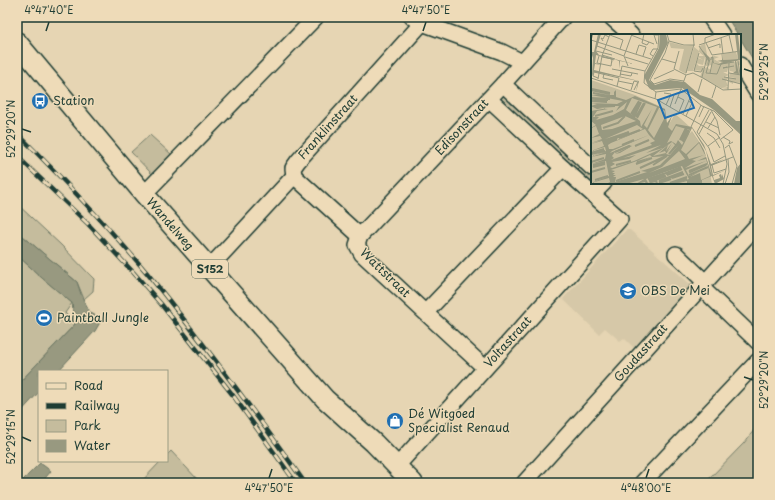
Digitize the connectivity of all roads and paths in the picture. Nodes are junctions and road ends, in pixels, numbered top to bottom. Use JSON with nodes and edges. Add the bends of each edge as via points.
{"nodes":[{"id":1,"x":316,"y":17,"type":"edge"},
{"id":2,"x":563,"y":17,"type":"edge"},
{"id":3,"x":611,"y":17,"type":"edge"},
{"id":4,"x":710,"y":17,"type":"edge"},
{"id":5,"x":417,"y":20,"type":"edge"},
{"id":6,"x":629,"y":34,"type":"edge"},
{"id":7,"x":721,"y":34,"type":"edge"},
{"id":8,"x":18,"y":42,"type":"edge"},
{"id":9,"x":522,"y":62,"type":"junction"},
{"id":10,"x":741,"y":67,"type":"edge"},
{"id":11,"x":503,"y":84,"type":"junction"},
{"id":12,"x":758,"y":94,"type":"edge"},
{"id":13,"x":489,"y":99,"type":"junction"},
{"id":14,"x":591,"y":167,"type":"edge"},
{"id":15,"x":563,"y":168,"type":"junction"},
{"id":16,"x":294,"y":176,"type":"junction"},
{"id":17,"x":603,"y":184,"type":"edge"},
{"id":18,"x":144,"y":194,"type":"junction"},
{"id":19,"x":593,"y":194,"type":"junction"},
{"id":20,"x":758,"y":224,"type":"edge"},
{"id":21,"x":360,"y":236,"type":"junction"},
{"id":22,"x":676,"y":254,"type":"dead end"},
{"id":23,"x":208,"y":268,"type":"junction"},
{"id":24,"x":703,"y":284,"type":"junction"},
{"id":25,"x":426,"y":312,"type":"junction"},
{"id":26,"x":758,"y":342,"type":"edge"},
{"id":27,"x":758,"y":361,"type":"edge"},
{"id":28,"x":485,"y":368,"type":"junction"},
{"id":29,"x":397,"y":466,"type":"junction"},
{"id":30,"x":413,"y":483,"type":"edge"},
{"id":31,"x":524,"y":483,"type":"edge"},
{"id":32,"x":642,"y":483,"type":"edge"}],
"edges":[{"from":1,"to":18,"type":"street"},
{"from":2,"to":9,"type":"street","name":"Edisonstraat"},
{"from":3,"to":6,"type":"street"},
{"from":4,"to":7,"type":"street"},
{"from":5,"to":9,"type":"street"},
{"from":5,"to":16,"type":"street","name":"Franklinstraat","via":[[298,161],[293,168]]},
{"from":8,"to":18,"type":"main road","name":"Wandelweg","number":"S152"},
{"from":9,"to":11,"type":"street","name":"Edisonstraat"},
{"from":10,"to":12,"type":"street"},
{"from":11,"to":13,"type":"street","name":"Edisonstraat"},
{"from":11,"to":14,"type":"street"},
{"from":13,"to":15,"type":"street"},
{"from":13,"to":21,"type":"street","name":"Edisonstraat"},
{"from":15,"to":19,"type":"street"},
{"from":15,"to":25,"type":"street"},
{"from":16,"to":21,"type":"street","name":"Wattstraat"},
{"from":16,"to":23,"type":"street","name":"Franklinstraat"},
{"from":17,"to":19,"type":"street"},
{"from":18,"to":23,"type":"main road","name":"Wandelweg","number":"S152"},
{"from":19,"to":28,"type":"street","name":"Voltastraat","via":[[620,219]]},
{"from":20,"to":24,"type":"street","name":"Goudastraat"},
{"from":21,"to":25,"type":"street","name":"Wattstraat","via":[[357,245],[362,254]]},
{"from":22,"to":24,"type":"street"},
{"from":23,"to":29,"type":"main road","name":"Wandelweg","number":"S152","via":[[325,398]]},
{"from":24,"to":26,"type":"street"},
{"from":24,"to":31,"type":"street","name":"Goudastraat"},
{"from":25,"to":28,"type":"street","name":"Wattstraat"},
{"from":27,"to":32,"type":"street"},
{"from":28,"to":29,"type":"street","name":"Voltastraat"},
{"from":29,"to":30,"type":"main road","name":"Wandelweg","number":"S152"}]}
